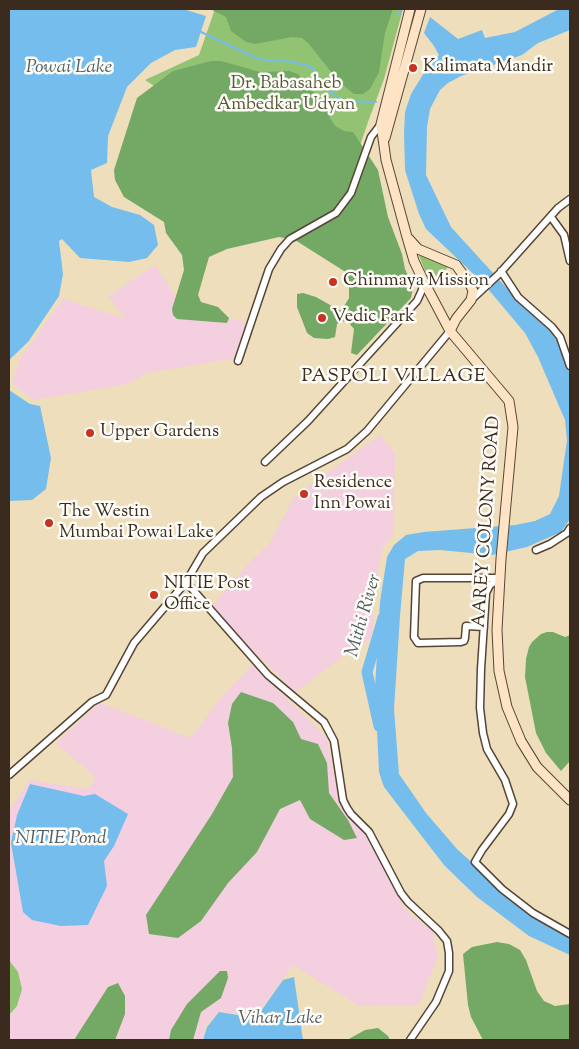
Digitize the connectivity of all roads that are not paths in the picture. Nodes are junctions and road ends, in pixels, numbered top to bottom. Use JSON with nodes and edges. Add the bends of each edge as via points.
{"nodes":[{"id":1,"x":410,"y":9,"type":"edge"},
{"id":2,"x":421,"y":9,"type":"edge"},
{"id":3,"x":407,"y":20,"type":"junction"},
{"id":4,"x":417,"y":24,"type":"junction"},
{"id":5,"x":386,"y":124,"type":"junction"},
{"id":6,"x":570,"y":199,"type":"edge"},
{"id":7,"x":550,"y":217,"type":"junction"},
{"id":8,"x":407,"y":237,"type":"junction"},
{"id":9,"x":570,"y":262,"type":"edge"},
{"id":10,"x":500,"y":272,"type":"junction"},
{"id":11,"x":423,"y":280,"type":"junction"},
{"id":12,"x":471,"y":300,"type":"junction"},
{"id":13,"x":450,"y":331,"type":"junction"},
{"id":14,"x":238,"y":361,"type":"dead end"},
{"id":15,"x":570,"y":366,"type":"edge"},
{"id":16,"x":265,"y":462,"type":"dead end"},
{"id":17,"x":570,"y":528,"type":"edge"},
{"id":18,"x":536,"y":550,"type":"dead end"},
{"id":19,"x":500,"y":578,"type":"junction"},
{"id":20,"x":186,"y":582,"type":"junction"},
{"id":21,"x":484,"y":627,"type":"junction"},
{"id":22,"x":9,"y":775,"type":"edge"},
{"id":23,"x":570,"y":800,"type":"edge"},
{"id":24,"x":570,"y":934,"type":"edge"},
{"id":25,"x":410,"y":1040,"type":"edge"}],
"edges":[{"from":1,"to":3,"type":"main road"},
{"from":2,"to":4,"type":"main road"},
{"from":3,"to":4,"type":"main road"},
{"from":3,"to":5,"type":"main road"},
{"from":4,"to":5,"type":"main road"},
{"from":5,"to":8,"type":"main road","name":"AAREY COLONY ROAD","via":[[386,160]]},
{"from":5,"to":14,"type":"street","via":[[372,137],[351,193],[336,213],[290,239],[281,249],[269,269]]},
{"from":6,"to":7,"type":"street"},
{"from":7,"to":9,"type":"street","via":[[564,235]]},
{"from":7,"to":10,"type":"street"},
{"from":8,"to":11,"type":"main road","name":"AAREY COLONY ROAD"},
{"from":8,"to":12,"type":"main road","via":[[418,249],[456,265],[470,284],[473,291]]},
{"from":10,"to":12,"type":"street"},
{"from":10,"to":15,"type":"street","via":[[518,297],[560,337]]},
{"from":11,"to":13,"type":"main road","name":"AAREY COLONY ROAD"},
{"from":11,"to":16,"type":"street","via":[[417,301],[308,421]]},
{"from":12,"to":13,"type":"main road"},
{"from":13,"to":19,"type":"main road","name":"AAREY COLONY ROAD","via":[[509,401],[513,427]]},
{"from":13,"to":20,"type":"street","via":[[367,431],[347,449],[282,482],[261,497],[204,553]]},
{"from":17,"to":18,"type":"street","via":[[550,544]]},
{"from":19,"to":21,"type":"street","via":[[490,585],[486,593]]},
{"from":19,"to":21,"type":"street","via":[[423,578],[416,581],[414,637],[418,643],[461,642],[465,638],[466,626]]},
{"from":19,"to":23,"type":"main road","name":"AAREY COLONY ROAD","via":[[499,671],[507,707],[521,741],[537,767]]},
{"from":20,"to":22,"type":"street","via":[[134,643],[106,695],[92,702]]},
{"from":20,"to":25,"type":"street","via":[[268,675],[324,722],[334,741],[347,808],[369,832],[401,893],[447,941],[449,971],[436,1002]]},
{"from":21,"to":24,"type":"street","via":[[480,708],[483,733],[487,749],[506,780],[513,804],[475,862],[502,890],[533,914]]}]}
